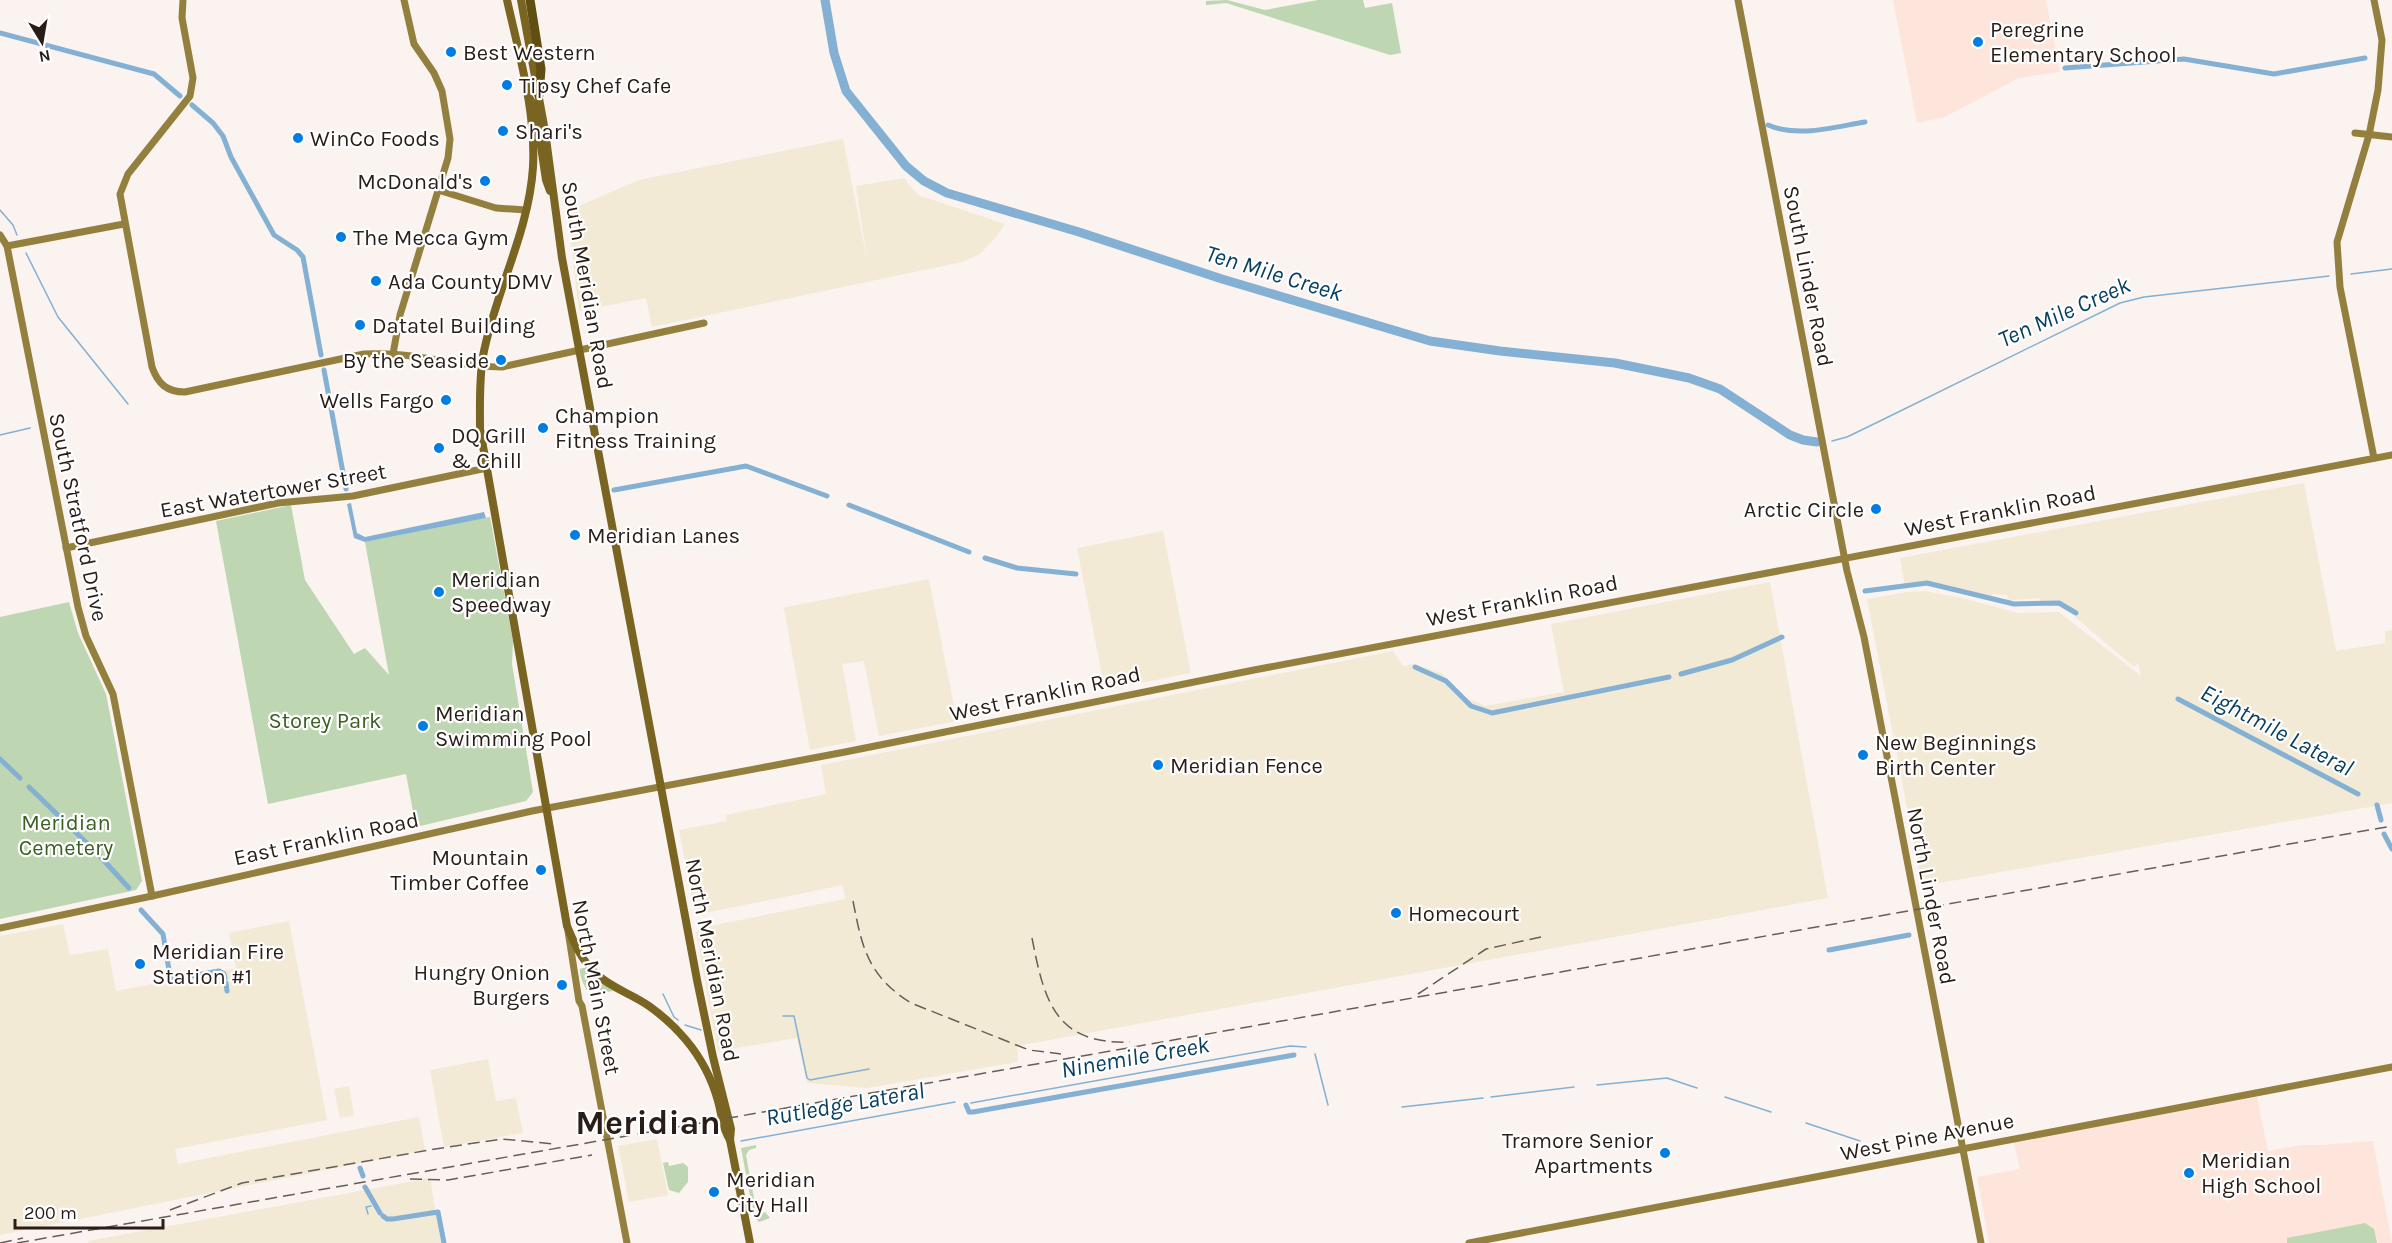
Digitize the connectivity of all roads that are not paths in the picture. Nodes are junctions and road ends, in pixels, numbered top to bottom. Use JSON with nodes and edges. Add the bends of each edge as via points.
{"nodes":[{"id":1,"x":183,"y":0,"type":"edge"},
{"id":2,"x":404,"y":0,"type":"edge"},
{"id":3,"x":507,"y":0,"type":"edge"},
{"id":4,"x":521,"y":0,"type":"edge"},
{"id":5,"x":530,"y":0,"type":"edge"},
{"id":6,"x":1738,"y":0,"type":"edge"},
{"id":7,"x":2374,"y":0,"type":"edge"},
{"id":8,"x":526,"y":93,"type":"junction"},
{"id":9,"x":539,"y":95,"type":"junction"},
{"id":10,"x":2355,"y":133,"type":"dead end"},
{"id":11,"x":2369,"y":135,"type":"junction"},
{"id":12,"x":2392,"y":137,"type":"edge"},
{"id":13,"x":438,"y":190,"type":"junction"},
{"id":14,"x":555,"y":204,"type":"junction"},
{"id":15,"x":526,"y":210,"type":"junction"},
{"id":16,"x":124,"y":224,"type":"junction"},
{"id":17,"x":0,"y":235,"type":"edge"},
{"id":18,"x":7,"y":246,"type":"junction"},
{"id":19,"x":704,"y":323,"type":"dead end"},
{"id":20,"x":580,"y":350,"type":"junction"},
{"id":21,"x":393,"y":354,"type":"junction"},
{"id":22,"x":482,"y":367,"type":"junction"},
{"id":23,"x":2392,"y":455,"type":"edge"},
{"id":24,"x":2374,"y":458,"type":"junction"},
{"id":25,"x":487,"y":468,"type":"junction"},
{"id":26,"x":66,"y":548,"type":"junction"},
{"id":27,"x":1845,"y":558,"type":"junction"},
{"id":28,"x":661,"y":787,"type":"junction"},
{"id":29,"x":546,"y":808,"type":"junction"},
{"id":30,"x":152,"y":896,"type":"junction"},
{"id":31,"x":567,"y":926,"type":"junction"},
{"id":32,"x":0,"y":928,"type":"edge"},
{"id":33,"x":2392,"y":1067,"type":"edge"},
{"id":34,"x":730,"y":1140,"type":"junction"},
{"id":35,"x":1962,"y":1148,"type":"junction"},
{"id":36,"x":627,"y":1243,"type":"edge"},
{"id":37,"x":750,"y":1243,"type":"edge"},
{"id":38,"x":1469,"y":1243,"type":"edge"},
{"id":39,"x":1981,"y":1243,"type":"edge"}],
"edges":[{"from":1,"to":16,"type":"street","via":[[192,88],[184,106],[123,183],[120,194]]},
{"from":2,"to":13,"type":"street","via":[[414,44],[437,79],[446,113],[450,149]]},
{"from":3,"to":8,"type":"main road"},
{"from":4,"to":9,"type":"main road","name":"South Meridian Road"},
{"from":5,"to":9,"type":"highway","via":[[542,69]]},
{"from":6,"to":27,"type":"street","name":"South Linder Road"},
{"from":7,"to":11,"type":"street","via":[[2382,40]]},
{"from":8,"to":14,"type":"main road","via":[[535,107],[546,180]]},
{"from":8,"to":15,"type":"main road","name":"North Main Street","via":[[533,168]]},
{"from":9,"to":14,"type":"main road","name":"South Meridian Road"},
{"from":10,"to":11,"type":"street"},
{"from":11,"to":12,"type":"street"},
{"from":11,"to":24,"type":"street","via":[[2337,242],[2340,287]]},
{"from":13,"to":15,"type":"street","via":[[496,208]]},
{"from":13,"to":21,"type":"street","via":[[400,315]]},
{"from":14,"to":20,"type":"main road","name":"South Meridian Road"},
{"from":15,"to":22,"type":"main road","name":"North Main Street","via":[[489,330]]},
{"from":16,"to":18,"type":"street"},
{"from":16,"to":21,"type":"street","via":[[152,367],[158,381],[168,389],[185,392],[364,354]]},
{"from":17,"to":18,"type":"street"},
{"from":18,"to":26,"type":"street","name":"South Stratford Drive"},
{"from":19,"to":20,"type":"street"},
{"from":20,"to":22,"type":"street","via":[[502,367]]},
{"from":20,"to":28,"type":"main road","name":"South Meridian Road"},
{"from":21,"to":22,"type":"street"},
{"from":22,"to":25,"type":"main road","name":"North Main Street","via":[[480,429]]},
{"from":23,"to":24,"type":"street","name":"West Franklin Road"},
{"from":24,"to":27,"type":"street","name":"West Franklin Road"},
{"from":25,"to":26,"type":"street","name":"East Watertower Street","via":[[353,496],[278,503]]},
{"from":25,"to":29,"type":"main road","name":"North Main Street"},
{"from":26,"to":30,"type":"street","name":"South Stratford Drive","via":[[82,625],[113,694]]},
{"from":27,"to":28,"type":"street","name":"West Franklin Road"},
{"from":27,"to":35,"type":"street","name":"North Linder Road","via":[[1864,637]]},
{"from":28,"to":29,"type":"street","name":"East Franklin Road"},
{"from":28,"to":34,"type":"main road","name":"North Meridian Road","via":[[705,1018],[732,1129]]},
{"from":29,"to":30,"type":"street","name":"East Franklin Road"},
{"from":29,"to":31,"type":"main road","name":"North Main Street"},
{"from":30,"to":32,"type":"street","name":"East Franklin Road"},
{"from":31,"to":34,"type":"main road","name":"North Meridian Road","via":[[577,950],[594,971],[650,1006],[688,1042],[710,1081]]},
{"from":31,"to":36,"type":"street","name":"North Main Street"},
{"from":33,"to":35,"type":"street","name":"West Pine Avenue"},
{"from":34,"to":37,"type":"main road","name":"North Meridian Road"},
{"from":35,"to":38,"type":"street","name":"West Pine Avenue"},
{"from":35,"to":39,"type":"street","name":"North Linder Road"}]}
